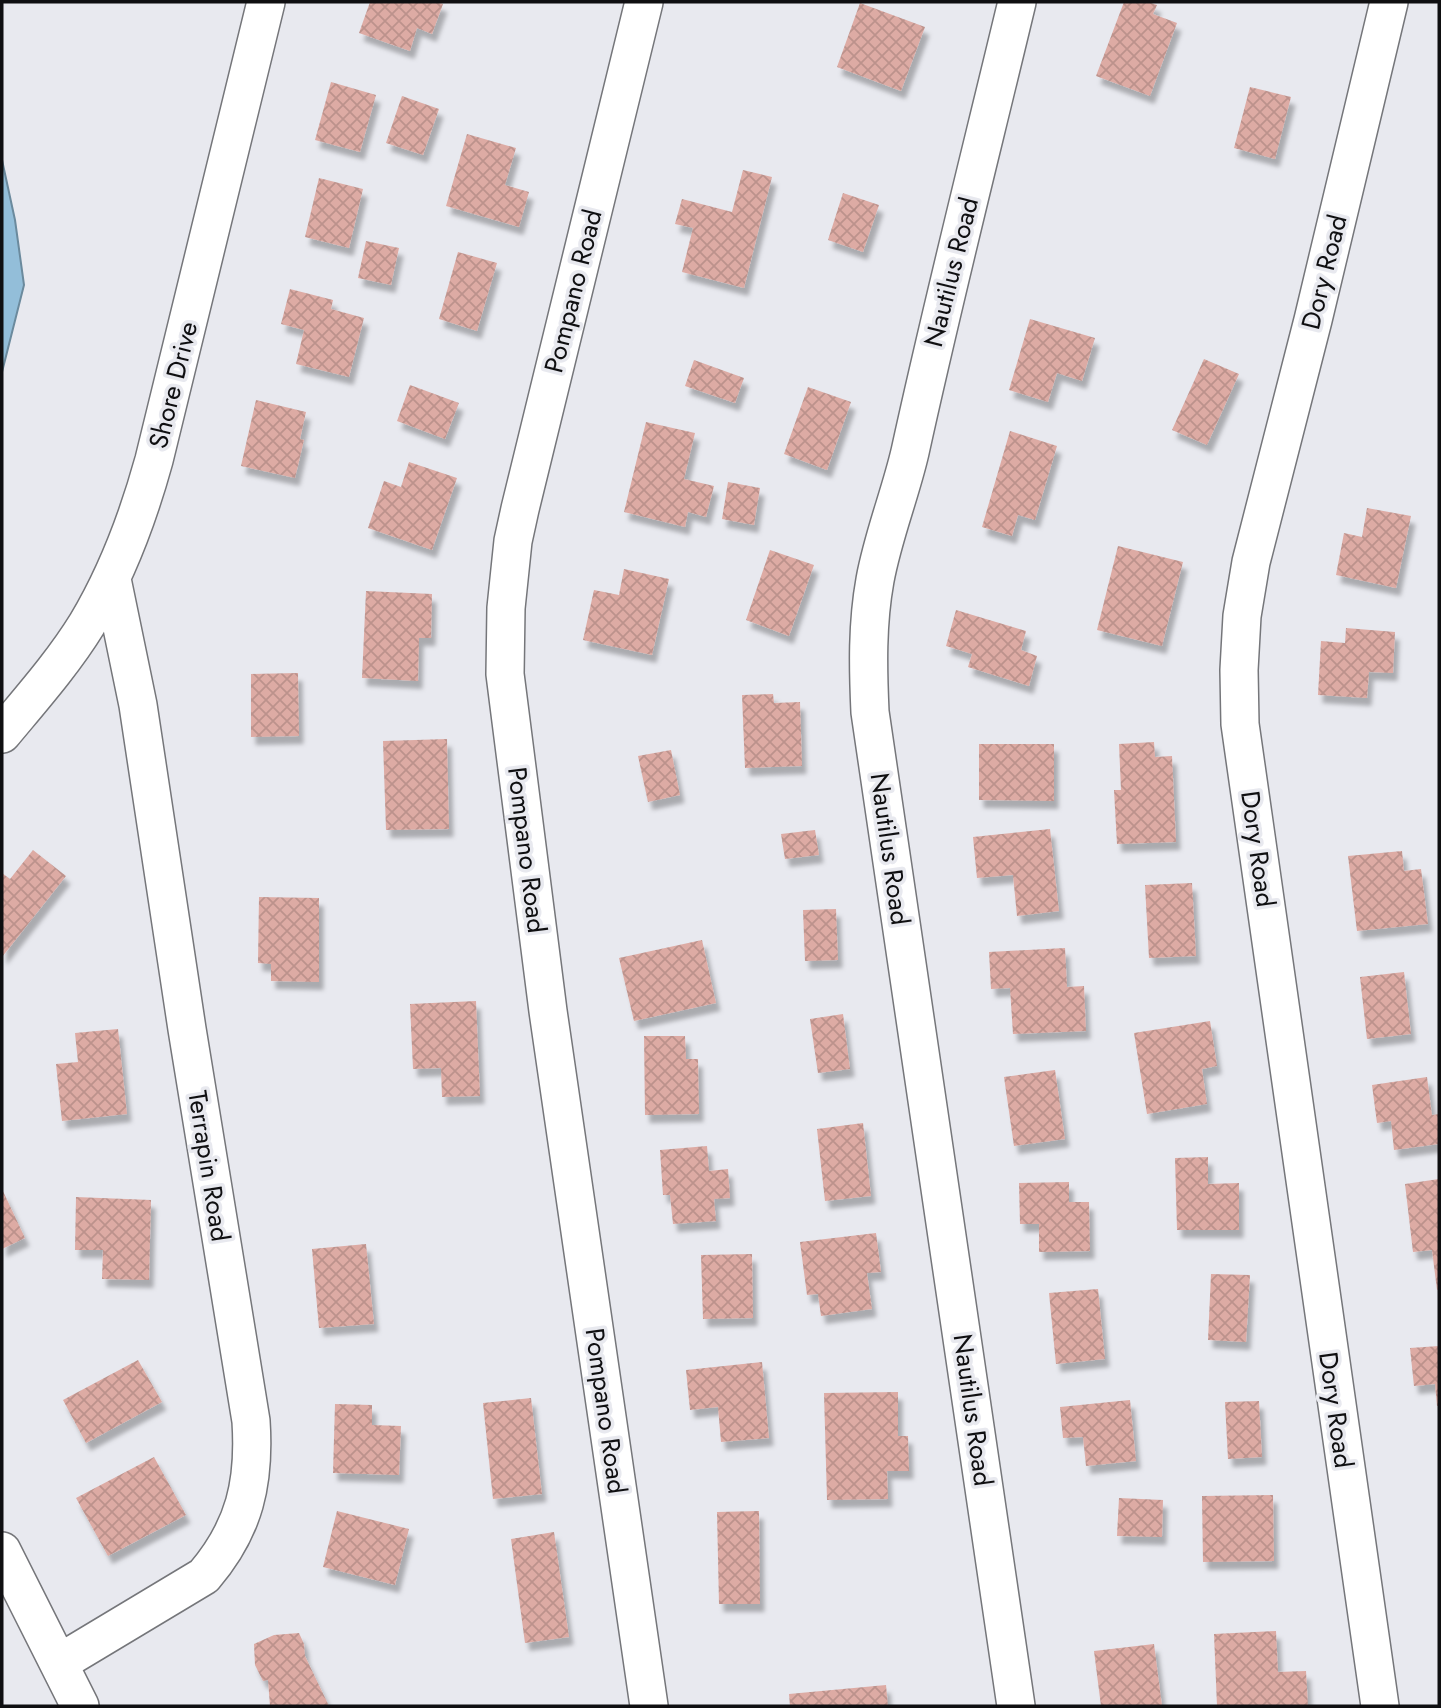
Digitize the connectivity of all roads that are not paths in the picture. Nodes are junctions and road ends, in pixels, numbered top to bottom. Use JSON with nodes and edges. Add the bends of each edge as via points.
{"nodes":[{"id":1,"x":266,"y":2,"type":"edge"},
{"id":2,"x":644,"y":2,"type":"edge"},
{"id":3,"x":1017,"y":2,"type":"edge"},
{"id":4,"x":1389,"y":2,"type":"edge"},
{"id":5,"x":112,"y":579,"type":"junction"},
{"id":6,"x":2,"y":734,"type":"edge"},
{"id":7,"x":2,"y":1551,"type":"edge"},
{"id":8,"x":59,"y":1663,"type":"junction"},
{"id":9,"x":80,"y":1706,"type":"edge"},
{"id":10,"x":649,"y":1706,"type":"edge"},
{"id":11,"x":1016,"y":1706,"type":"edge"},
{"id":12,"x":1380,"y":1706,"type":"edge"}],
"edges":[{"from":1,"to":5,"type":"street","name":"Shore Drive","via":[[154,460],[135,525]]},
{"from":2,"to":10,"type":"street","name":"Pompano Road","via":[[513,541],[505,674],[548,1011]]},
{"from":3,"to":11,"type":"street","name":"Nautilus Road","via":[[901,493],[876,579],[868,668],[870,712]]},
{"from":4,"to":12,"type":"street","name":"Dory Road","via":[[1251,562],[1239,670],[1240,724]]},
{"from":5,"to":6,"type":"street","name":"Shore Drive","via":[[86,625]]},
{"from":5,"to":8,"type":"street","name":"Terrapin Road","via":[[138,705],[254,1458],[248,1495],[235,1530],[204,1576]]},
{"from":7,"to":8,"type":"street"},
{"from":8,"to":9,"type":"street"}]}
